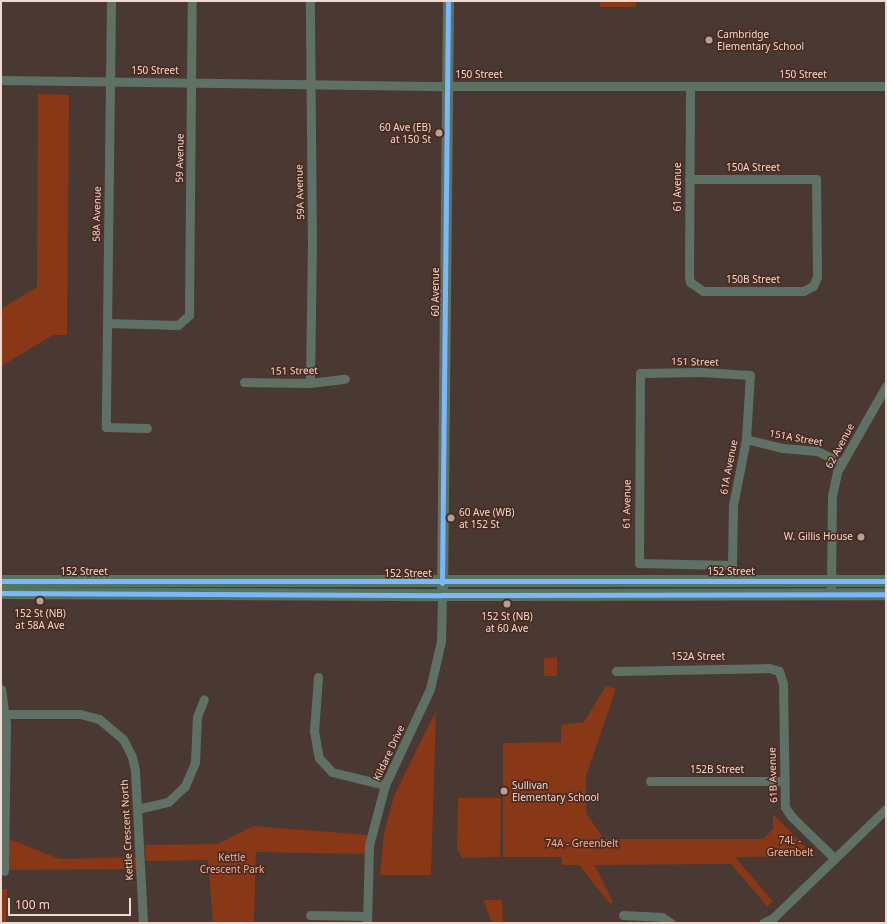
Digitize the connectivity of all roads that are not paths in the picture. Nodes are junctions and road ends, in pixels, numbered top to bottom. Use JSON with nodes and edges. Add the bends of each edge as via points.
{"nodes":[{"id":1,"x":111,"y":1,"type":"edge"},
{"id":2,"x":192,"y":1,"type":"edge"},
{"id":3,"x":310,"y":1,"type":"edge"},
{"id":4,"x":448,"y":1,"type":"edge"},
{"id":5,"x":1,"y":80,"type":"edge"},
{"id":6,"x":110,"y":82,"type":"junction"},
{"id":7,"x":192,"y":82,"type":"junction"},
{"id":8,"x":310,"y":84,"type":"junction"},
{"id":9,"x":447,"y":86,"type":"junction"},
{"id":10,"x":690,"y":86,"type":"junction"},
{"id":11,"x":886,"y":86,"type":"edge"},
{"id":12,"x":690,"y":179,"type":"junction"},
{"id":13,"x":693,"y":286,"type":"joint"},
{"id":14,"x":813,"y":286,"type":"joint"},
{"id":15,"x":107,"y":323,"type":"junction"},
{"id":16,"x":640,"y":373,"type":"joint"},
{"id":17,"x":750,"y":374,"type":"joint"},
{"id":18,"x":345,"y":379,"type":"dead end"},
{"id":19,"x":244,"y":382,"type":"dead end"},
{"id":20,"x":310,"y":383,"type":"junction"},
{"id":21,"x":886,"y":386,"type":"edge"},
{"id":22,"x":147,"y":428,"type":"dead end"},
{"id":23,"x":746,"y":439,"type":"junction"},
{"id":24,"x":841,"y":462,"type":"junction"},
{"id":25,"x":732,"y":565,"type":"joint"},
{"id":26,"x":1,"y":581,"type":"edge"},
{"id":27,"x":831,"y":581,"type":"junction"},
{"id":28,"x":886,"y":581,"type":"edge"},
{"id":29,"x":442,"y":583,"type":"junction"},
{"id":30,"x":1,"y":593,"type":"edge"},
{"id":31,"x":831,"y":594,"type":"junction"},
{"id":32,"x":886,"y":594,"type":"edge"},
{"id":33,"x":442,"y":595,"type":"junction"},
{"id":34,"x":616,"y":671,"type":"dead end"},
{"id":35,"x":779,"y":671,"type":"joint"},
{"id":36,"x":318,"y":677,"type":"dead end"},
{"id":37,"x":1,"y":689,"type":"edge"},
{"id":38,"x":204,"y":699,"type":"dead end"},
{"id":39,"x":3,"y":713,"type":"edge"},
{"id":40,"x":650,"y":781,"type":"dead end"},
{"id":41,"x":784,"y":781,"type":"junction"},
{"id":42,"x":385,"y":785,"type":"junction"},
{"id":43,"x":137,"y":808,"type":"junction"},
{"id":44,"x":886,"y":809,"type":"edge"},
{"id":45,"x":834,"y":858,"type":"junction"},
{"id":46,"x":4,"y":871,"type":"dead end"},
{"id":47,"x":310,"y":914,"type":"dead end"},
{"id":48,"x":623,"y":915,"type":"dead end"},
{"id":49,"x":367,"y":920,"type":"edge"},
{"id":50,"x":143,"y":923,"type":"edge"},
{"id":51,"x":671,"y":923,"type":"edge"},
{"id":52,"x":763,"y":923,"type":"edge"}],
"edges":[{"from":1,"to":6,"type":"street","name":"58A Avenue"},
{"from":2,"to":7,"type":"street","name":"59 Avenue"},
{"from":3,"to":8,"type":"street","name":"59A Avenue"},
{"from":4,"to":9,"type":"street","name":"60 Avenue"},
{"from":5,"to":6,"type":"street","name":"150 Street"},
{"from":6,"to":7,"type":"street","name":"150 Street"},
{"from":6,"to":15,"type":"street","name":"58A Avenue"},
{"from":7,"to":8,"type":"street","name":"150 Street"},
{"from":7,"to":15,"type":"street","name":"59 Avenue","via":[[189,314],[178,325]]},
{"from":8,"to":9,"type":"street","name":"150 Street"},
{"from":8,"to":20,"type":"street","name":"59A Avenue"},
{"from":9,"to":10,"type":"street","name":"150 Street"},
{"from":9,"to":29,"type":"street","name":"60 Avenue"},
{"from":10,"to":11,"type":"street","name":"150 Street"},
{"from":10,"to":12,"type":"street","name":"61 Avenue"},
{"from":12,"to":13,"type":"street","name":"61 Avenue","via":[[689,277]]},
{"from":12,"to":14,"type":"street","name":"150A Street","via":[[816,179],[817,277]]},
{"from":13,"to":14,"type":"street","name":"150B Street","via":[[703,291],[743,292],[803,291]]},
{"from":15,"to":22,"type":"street","name":"58A Avenue","via":[[106,427]]},
{"from":16,"to":17,"type":"street","name":"151 Street"},
{"from":16,"to":25,"type":"street","name":"61 Avenue","via":[[639,563]]},
{"from":17,"to":23,"type":"street","name":"61A Avenue"},
{"from":18,"to":20,"type":"street","name":"151 Street"},
{"from":19,"to":20,"type":"street","name":"151 Street"},
{"from":21,"to":24,"type":"street","name":"62 Avenue"},
{"from":23,"to":24,"type":"street","name":"151A Street","via":[[783,448],[817,451]]},
{"from":23,"to":25,"type":"street","name":"61A Avenue","via":[[733,505]]},
{"from":24,"to":27,"type":"street","name":"62 Avenue","via":[[832,496]]},
{"from":26,"to":29,"type":"main road","name":"152 Street"},
{"from":27,"to":28,"type":"main road","name":"152 Street"},
{"from":27,"to":29,"type":"main road","name":"152 Street"},
{"from":27,"to":31,"type":"street","name":"62 Avenue"},
{"from":29,"to":33,"type":"street","name":"60 Avenue"},
{"from":30,"to":33,"type":"main road","name":"152 Street"},
{"from":31,"to":32,"type":"main road","name":"152 Street"},
{"from":31,"to":33,"type":"main road","name":"152 Street"},
{"from":33,"to":42,"type":"street","name":"Kildare Drive","via":[[440,641],[430,689]]},
{"from":34,"to":35,"type":"street","name":"152A Street","via":[[769,668]]},
{"from":35,"to":41,"type":"street","name":"61B Avenue","via":[[783,684]]},
{"from":36,"to":42,"type":"street","via":[[314,731],[318,758],[332,772]]},
{"from":37,"to":39,"type":"street"},
{"from":38,"to":43,"type":"street","via":[[197,717],[195,762],[185,786],[168,802]]},
{"from":39,"to":43,"type":"street","name":"Kettle Crescent North","via":[[80,714],[98,719],[123,739],[134,764]]},
{"from":39,"to":46,"type":"street"},
{"from":40,"to":41,"type":"street","name":"152B Street"},
{"from":41,"to":45,"type":"street","name":"61B Avenue","via":[[784,802],[788,812]]},
{"from":42,"to":49,"type":"street","name":"Kildare Drive","via":[[369,845]]},
{"from":43,"to":50,"type":"street","name":"Kettle Crescent North"},
{"from":44,"to":45,"type":"street"},
{"from":45,"to":52,"type":"street","via":[[773,918]]},
{"from":47,"to":49,"type":"street"},
{"from":48,"to":51,"type":"street","via":[[662,917]]}]}
